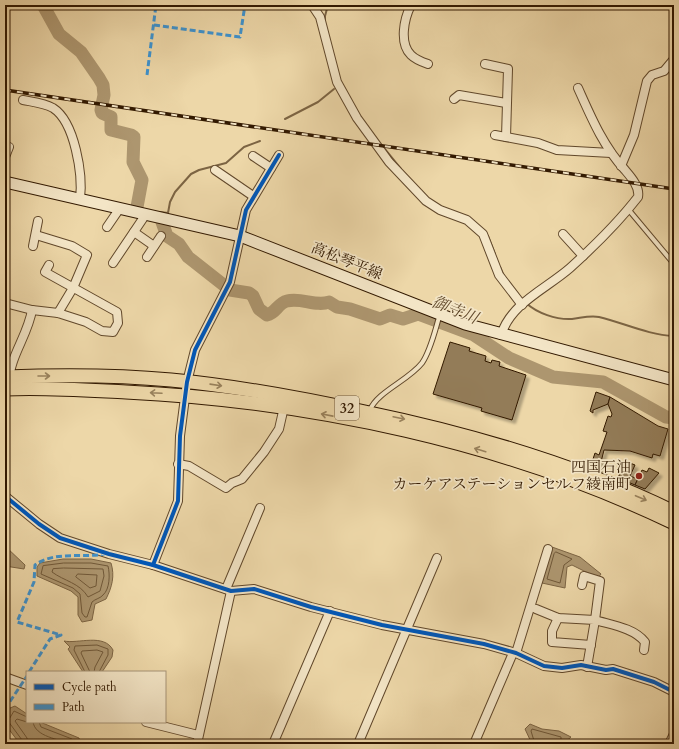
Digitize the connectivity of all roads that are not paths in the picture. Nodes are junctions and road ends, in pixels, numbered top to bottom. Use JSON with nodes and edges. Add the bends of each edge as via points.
{"nodes":[{"id":1,"x":312,"y":5,"type":"edge"},
{"id":2,"x":411,"y":5,"type":"edge"},
{"id":3,"x":674,"y":60,"type":"edge"},
{"id":4,"x":428,"y":64,"type":"dead end"},
{"id":5,"x":485,"y":64,"type":"dead end"},
{"id":6,"x":578,"y":88,"type":"dead end"},
{"id":7,"x":454,"y":99,"type":"dead end"},
{"id":8,"x":23,"y":100,"type":"dead end"},
{"id":9,"x":506,"y":103,"type":"junction"},
{"id":10,"x":495,"y":135,"type":"dead end"},
{"id":11,"x":506,"y":137,"type":"junction"},
{"id":12,"x":5,"y":146,"type":"edge"},
{"id":13,"x":611,"y":153,"type":"junction"},
{"id":14,"x":279,"y":155,"type":"dead end"},
{"id":15,"x":253,"y":156,"type":"dead end"},
{"id":16,"x":5,"y":157,"type":"edge"},
{"id":17,"x":621,"y":166,"type":"junction"},
{"id":18,"x":271,"y":168,"type":"junction"},
{"id":19,"x":215,"y":170,"type":"dead end"},
{"id":20,"x":5,"y":182,"type":"edge"},
{"id":21,"x":253,"y":196,"type":"junction"},
{"id":22,"x":80,"y":199,"type":"junction"},
{"id":23,"x":120,"y":208,"type":"junction"},
{"id":24,"x":628,"y":209,"type":"junction"},
{"id":25,"x":146,"y":214,"type":"junction"},
{"id":26,"x":38,"y":221,"type":"dead end"},
{"id":27,"x":107,"y":227,"type":"dead end"},
{"id":28,"x":134,"y":232,"type":"junction"},
{"id":29,"x":36,"y":234,"type":"junction"},
{"id":30,"x":563,"y":234,"type":"dead end"},
{"id":31,"x":161,"y":236,"type":"dead end"},
{"id":32,"x":240,"y":236,"type":"junction"},
{"id":33,"x":33,"y":246,"type":"dead end"},
{"id":34,"x":154,"y":246,"type":"junction"},
{"id":35,"x":583,"y":256,"type":"junction"},
{"id":36,"x":147,"y":257,"type":"dead end"},
{"id":37,"x":114,"y":263,"type":"dead end"},
{"id":38,"x":674,"y":264,"type":"edge"},
{"id":39,"x":49,"y":265,"type":"dead end"},
{"id":40,"x":73,"y":288,"type":"junction"},
{"id":41,"x":5,"y":303,"type":"edge"},
{"id":42,"x":524,"y":303,"type":"junction"},
{"id":43,"x":32,"y":310,"type":"junction"},
{"id":44,"x":58,"y":313,"type":"junction"},
{"id":45,"x":438,"y":319,"type":"junction"},
{"id":46,"x":501,"y":335,"type":"junction"},
{"id":47,"x":674,"y":380,"type":"edge"},
{"id":48,"x":7,"y":382,"type":"edge"},
{"id":49,"x":187,"y":382,"type":"junction"},
{"id":50,"x":185,"y":395,"type":"junction"},
{"id":51,"x":284,"y":407,"type":"junction"},
{"id":52,"x":369,"y":412,"type":"junction"},
{"id":53,"x":178,"y":464,"type":"junction"},
{"id":54,"x":5,"y":496,"type":"edge"},
{"id":55,"x":260,"y":508,"type":"dead end"},
{"id":56,"x":674,"y":512,"type":"edge"},
{"id":57,"x":674,"y":523,"type":"edge"},
{"id":58,"x":548,"y":549,"type":"dead end"},
{"id":59,"x":437,"y":558,"type":"dead end"},
{"id":60,"x":152,"y":565,"type":"junction"},
{"id":61,"x":582,"y":585,"type":"dead end"},
{"id":62,"x":228,"y":590,"type":"junction"},
{"id":63,"x":536,"y":609,"type":"dead end"},
{"id":64,"x":330,"y":611,"type":"junction"},
{"id":65,"x":558,"y":618,"type":"junction"},
{"id":66,"x":595,"y":620,"type":"junction"},
{"id":67,"x":406,"y":630,"type":"junction"},
{"id":68,"x":591,"y":645,"type":"junction"},
{"id":69,"x":644,"y":650,"type":"dead end"},
{"id":70,"x":514,"y":653,"type":"junction"},
{"id":71,"x":587,"y":667,"type":"junction"},
{"id":72,"x":5,"y":677,"type":"edge"},
{"id":73,"x":26,"y":685,"type":"edge"},
{"id":74,"x":674,"y":692,"type":"edge"},
{"id":75,"x":150,"y":723,"type":"edge"},
{"id":76,"x":674,"y":734,"type":"edge"},
{"id":77,"x":198,"y":735,"type":"junction"},
{"id":78,"x":197,"y":744,"type":"edge"},
{"id":79,"x":273,"y":744,"type":"edge"},
{"id":80,"x":358,"y":744,"type":"edge"},
{"id":81,"x":474,"y":744,"type":"edge"},
{"id":82,"x":669,"y":744,"type":"edge"}],
"edges":[{"from":1,"to":42,"type":"street","via":[[320,17],[337,82],[357,118],[390,162],[426,201],[440,210],[466,220],[483,234],[499,275]]},
{"from":2,"to":4,"type":"street","via":[[405,19],[405,47],[412,56]]},
{"from":3,"to":17,"type":"street","via":[[664,71],[652,75],[647,81],[634,136]]},
{"from":5,"to":9,"type":"street","via":[[508,69]]},
{"from":6,"to":13,"type":"street","via":[[594,125]]},
{"from":7,"to":9,"type":"street","via":[[459,94]]},
{"from":8,"to":22,"type":"street","via":[[47,105],[61,115],[75,146],[82,188]]},
{"from":9,"to":11,"type":"street"},
{"from":10,"to":11,"type":"street"},
{"from":11,"to":13,"type":"street","via":[[558,150]]},
{"from":12,"to":16,"type":"street","via":[[9,147]]},
{"from":13,"to":17,"type":"street"},
{"from":14,"to":18,"type":"street"},
{"from":15,"to":18,"type":"street"},
{"from":17,"to":24,"type":"street","via":[[638,190],[638,197]]},
{"from":18,"to":21,"type":"street"},
{"from":19,"to":21,"type":"street"},
{"from":20,"to":22,"type":"main road","name":"高松琴平線"},
{"from":21,"to":32,"type":"street","via":[[246,210]]},
{"from":22,"to":23,"type":"main road","name":"高松琴平線"},
{"from":23,"to":25,"type":"main road","name":"高松琴平線"},
{"from":23,"to":27,"type":"street"},
{"from":24,"to":35,"type":"street"},
{"from":24,"to":38,"type":"lane"},
{"from":25,"to":28,"type":"street"},
{"from":25,"to":32,"type":"main road","name":"高松琴平線"},
{"from":26,"to":29,"type":"street"},
{"from":28,"to":34,"type":"street"},
{"from":28,"to":37,"type":"street"},
{"from":29,"to":33,"type":"street"},
{"from":29,"to":40,"type":"street","via":[[72,246],[87,255]]},
{"from":30,"to":35,"type":"street"},
{"from":31,"to":34,"type":"street"},
{"from":32,"to":45,"type":"main road","name":"高松琴平線"},
{"from":32,"to":49,"type":"street","via":[[227,287],[195,350]]},
{"from":34,"to":36,"type":"street"},
{"from":35,"to":42,"type":"street"},
{"from":39,"to":40,"type":"street","via":[[45,272]]},
{"from":40,"to":44,"type":"street"},
{"from":40,"to":44,"type":"street","via":[[117,312],[118,323],[113,332],[102,331],[86,322]]},
{"from":41,"to":43,"type":"street"},
{"from":42,"to":46,"type":"street","via":[[509,317]]},
{"from":43,"to":44,"type":"street"},
{"from":43,"to":48,"type":"street","via":[[29,325]]},
{"from":45,"to":46,"type":"main road","name":"高松琴平線"},
{"from":45,"to":52,"type":"lane","via":[[426,357],[421,364],[373,403]]},
{"from":46,"to":47,"type":"main road","name":"高松琴平線"},
{"from":48,"to":49,"type":"highway","number":"32","one_way":true,"via":[[72,376]]},
{"from":50,"to":48,"type":"highway","number":"32","one_way":true,"via":[[73,389]]},
{"from":49,"to":50,"type":"street"},
{"from":49,"to":52,"type":"highway","number":"32","one_way":true,"via":[[300,398]]},
{"from":50,"to":51,"type":"highway","number":"32"},
{"from":50,"to":53,"type":"street"},
{"from":51,"to":53,"type":"street","via":[[279,429],[264,452],[242,479],[226,488],[189,466]]},
{"from":57,"to":51,"type":"highway","number":"32","one_way":true,"via":[[562,477],[456,443],[401,429]]},
{"from":52,"to":56,"type":"highway","number":"32","one_way":true,"via":[[513,450],[605,483]]},
{"from":53,"to":60,"type":"street","via":[[178,500]]},
{"from":54,"to":60,"type":"street","via":[[38,524],[60,538]]},
{"from":55,"to":62,"type":"street"},
{"from":58,"to":70,"type":"street"},
{"from":59,"to":67,"type":"street"},
{"from":60,"to":62,"type":"street"},
{"from":61,"to":66,"type":"street","via":[[584,576],[600,581]]},
{"from":62,"to":64,"type":"street","via":[[254,590]]},
{"from":62,"to":77,"type":"street"},
{"from":63,"to":65,"type":"street"},
{"from":64,"to":67,"type":"street"},
{"from":64,"to":79,"type":"street"},
{"from":65,"to":66,"type":"street"},
{"from":65,"to":68,"type":"street","via":[[552,631],[552,642]]},
{"from":66,"to":68,"type":"street"},
{"from":66,"to":69,"type":"street","via":[[640,636],[645,642]]},
{"from":67,"to":70,"type":"street","via":[[484,644]]},
{"from":67,"to":80,"type":"street"},
{"from":68,"to":71,"type":"street"},
{"from":70,"to":71,"type":"street","via":[[544,666]]},
{"from":70,"to":81,"type":"street"},
{"from":71,"to":74,"type":"street","via":[[613,669],[654,682]]},
{"from":72,"to":73,"type":"street"},
{"from":75,"to":77,"type":"street"},
{"from":76,"to":82,"type":"street"},
{"from":77,"to":78,"type":"street"}]}
